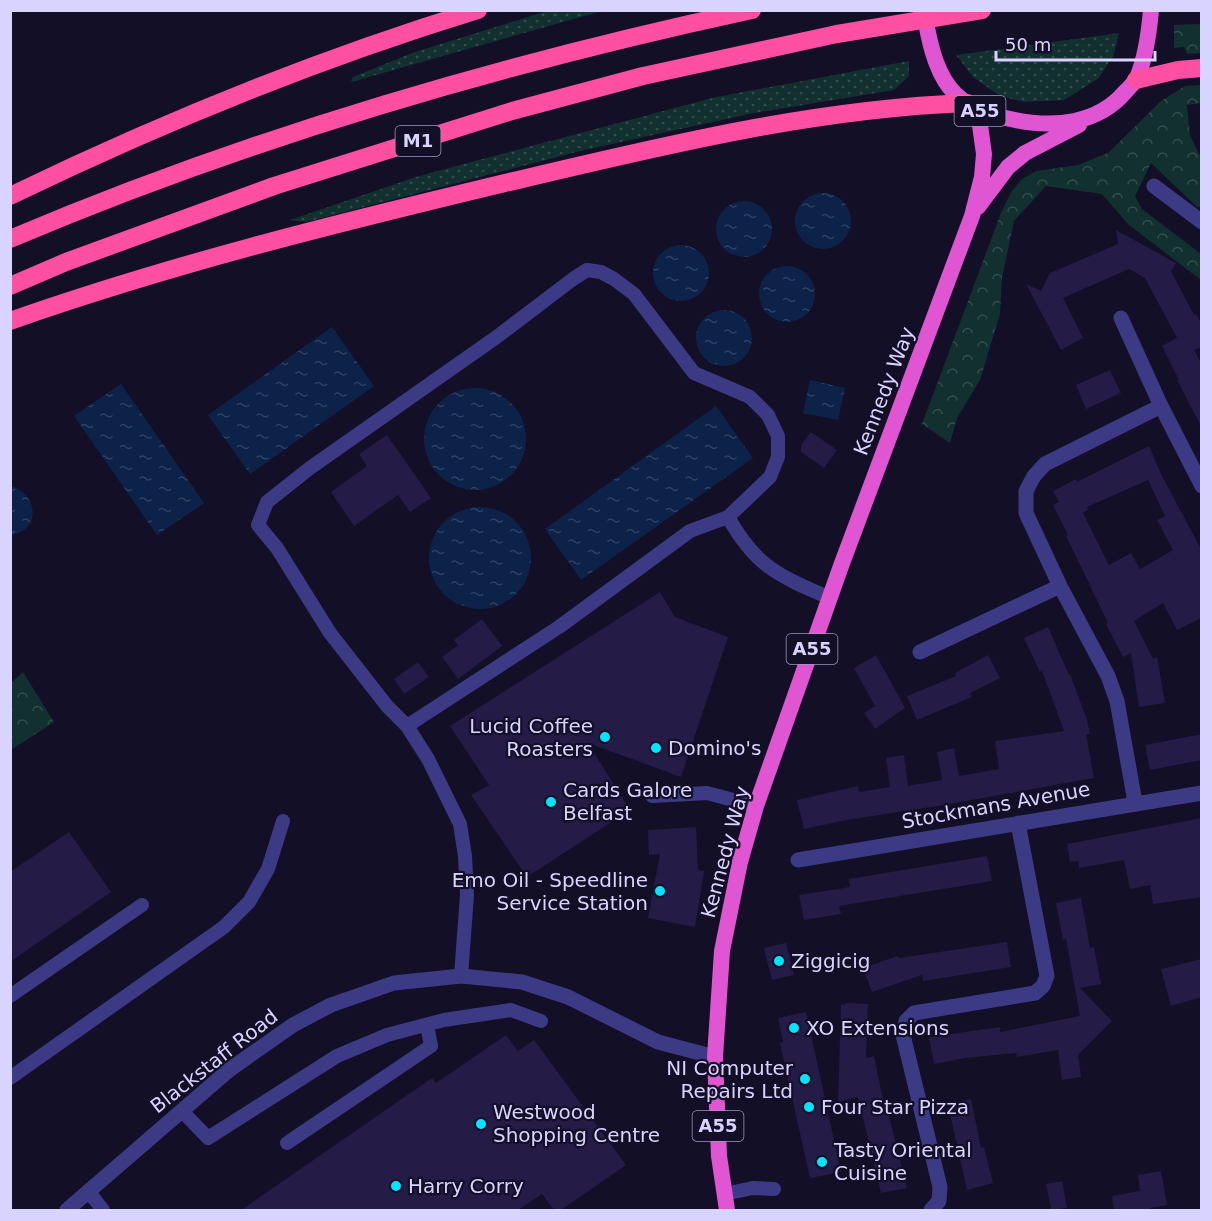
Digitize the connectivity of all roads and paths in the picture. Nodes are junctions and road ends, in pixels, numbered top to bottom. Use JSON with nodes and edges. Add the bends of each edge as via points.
{"nodes":[{"id":1,"x":478,"y":10,"type":"edge"},
{"id":2,"x":752,"y":10,"type":"edge"},
{"id":3,"x":924,"y":10,"type":"edge"},
{"id":4,"x":982,"y":10,"type":"edge"},
{"id":5,"x":1150,"y":10,"type":"edge"},
{"id":6,"x":1202,"y":68,"type":"edge"},
{"id":7,"x":1136,"y":80,"type":"junction"},
{"id":8,"x":973,"y":107,"type":"junction"},
{"id":9,"x":1098,"y":114,"type":"junction"},
{"id":10,"x":1154,"y":186,"type":"dead end"},
{"id":11,"x":10,"y":196,"type":"edge"},
{"id":12,"x":972,"y":216,"type":"junction"},
{"id":13,"x":1202,"y":222,"type":"edge"},
{"id":14,"x":10,"y":239,"type":"edge"},
{"id":15,"x":10,"y":286,"type":"edge"},
{"id":16,"x":1121,"y":318,"type":"dead end"},
{"id":17,"x":10,"y":321,"type":"edge"},
{"id":18,"x":1161,"y":406,"type":"junction"},
{"id":19,"x":1202,"y":486,"type":"edge"},
{"id":20,"x":728,"y":517,"type":"junction"},
{"id":21,"x":1060,"y":586,"type":"junction"},
{"id":22,"x":830,"y":598,"type":"junction"},
{"id":23,"x":920,"y":652,"type":"dead end"},
{"id":24,"x":407,"y":726,"type":"junction"},
{"id":25,"x":1202,"y":793,"type":"edge"},
{"id":26,"x":652,"y":796,"type":"dead end"},
{"id":27,"x":1135,"y":802,"type":"junction"},
{"id":28,"x":756,"y":806,"type":"junction"},
{"id":29,"x":284,"y":821,"type":"dead end"},
{"id":30,"x":1018,"y":823,"type":"junction"},
{"id":31,"x":798,"y":860,"type":"dead end"},
{"id":32,"x":142,"y":905,"type":"dead end"},
{"id":33,"x":461,"y":975,"type":"junction"},
{"id":34,"x":10,"y":996,"type":"edge"},
{"id":35,"x":542,"y":1021,"type":"dead end"},
{"id":36,"x":427,"y":1025,"type":"junction"},
{"id":37,"x":715,"y":1057,"type":"junction"},
{"id":38,"x":10,"y":1078,"type":"edge"},
{"id":39,"x":182,"y":1111,"type":"junction"},
{"id":40,"x":287,"y":1143,"type":"dead end"},
{"id":41,"x":774,"y":1189,"type":"dead end"},
{"id":42,"x":88,"y":1191,"type":"junction"},
{"id":43,"x":724,"y":1204,"type":"edge"},
{"id":44,"x":68,"y":1210,"type":"edge"},
{"id":45,"x":103,"y":1210,"type":"edge"},
{"id":46,"x":931,"y":1210,"type":"edge"}],
"edges":[{"from":1,"to":11,"type":"highway","via":[[252,90]]},
{"from":2,"to":14,"type":"highway","number":"M1","via":[[639,34],[289,134]]},
{"from":3,"to":8,"type":"highway","number":"A55","via":[[943,77]]},
{"from":4,"to":15,"type":"highway","number":"M1","bridge":true,"via":[[837,34],[643,76],[512,111],[274,186]]},
{"from":5,"to":7,"type":"highway","number":"A55","via":[[1146,51]]},
{"from":6,"to":7,"type":"highway"},
{"from":7,"to":9,"type":"highway","number":"A55","via":[[1120,99]]},
{"from":8,"to":9,"type":"highway","number":"A55","via":[[1038,123],[1068,123]]},
{"from":8,"to":12,"type":"highway","name":"Kennedy Way","number":"A55","via":[[984,154]]},
{"from":8,"to":17,"type":"highway","via":[[885,108],[789,122],[574,167],[230,251],[110,286]]},
{"from":9,"to":12,"type":"highway","name":"Kennedy Way","number":"A55","via":[[1016,160]]},
{"from":10,"to":13,"type":"street"},
{"from":12,"to":22,"type":"highway","name":"Kennedy Way","number":"A55"},
{"from":16,"to":18,"type":"street"},
{"from":18,"to":19,"type":"street"},
{"from":18,"to":21,"type":"street","via":[[1046,464],[1034,476],[1026,491],[1026,513]]},
{"from":20,"to":22,"type":"lane","via":[[763,564]]},
{"from":20,"to":24,"type":"lane","via":[[690,531],[559,627]]},
{"from":20,"to":24,"type":"lane","via":[[770,477],[778,457],[778,436],[768,415],[750,398],[694,373],[634,294],[601,272],[587,270],[267,502],[258,525],[277,548],[330,633]]},
{"from":21,"to":23,"type":"street"},
{"from":21,"to":27,"type":"street","via":[[1108,676],[1117,701]]},
{"from":22,"to":28,"type":"highway","name":"Kennedy Way","number":"A55"},
{"from":24,"to":33,"type":"lane","via":[[460,824],[467,895]]},
{"from":25,"to":27,"type":"street","name":"Stockmans Avenue"},
{"from":26,"to":28,"type":"lane","via":[[707,793]]},
{"from":27,"to":30,"type":"street","name":"Stockmans Avenue"},
{"from":28,"to":37,"type":"highway","name":"Kennedy Way","number":"A55","via":[[722,951]]},
{"from":29,"to":38,"type":"lane","via":[[268,869],[249,902],[224,927]]},
{"from":30,"to":31,"type":"street","name":"Stockmans Avenue"},
{"from":30,"to":46,"type":"street","via":[[1047,976],[1043,986],[1035,993],[914,1013],[903,1026],[940,1186],[939,1201]]},
{"from":32,"to":34,"type":"lane"},
{"from":33,"to":37,"type":"street","name":"Blackstaff Road","via":[[522,982],[568,997],[658,1042]]},
{"from":33,"to":39,"type":"street","name":"Blackstaff Road","via":[[394,983],[331,1005],[229,1070]]},
{"from":35,"to":36,"type":"lane","via":[[510,1010]]},
{"from":36,"to":39,"type":"lane","via":[[387,1035],[337,1056],[208,1138]]},
{"from":36,"to":40,"type":"lane","via":[[431,1046]]},
{"from":37,"to":43,"type":"highway","name":"Kennedy Way","number":"A55"},
{"from":39,"to":42,"type":"street","name":"Blackstaff Road"},
{"from":41,"to":43,"type":"lane","via":[[753,1188]]},
{"from":42,"to":44,"type":"street","name":"Blackstaff Road"},
{"from":42,"to":45,"type":"lane"}]}
